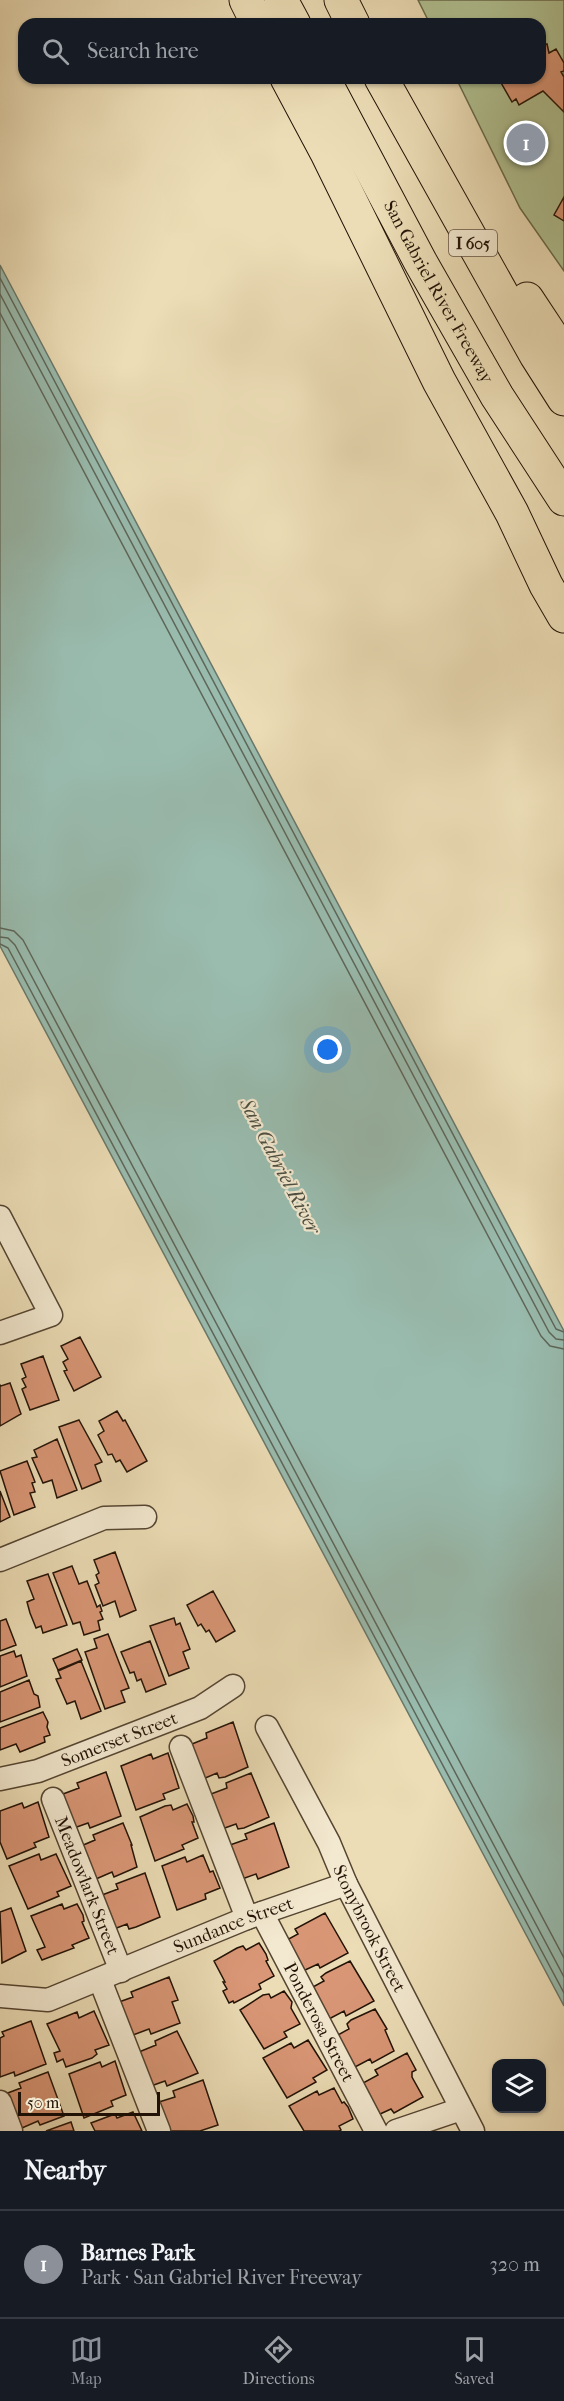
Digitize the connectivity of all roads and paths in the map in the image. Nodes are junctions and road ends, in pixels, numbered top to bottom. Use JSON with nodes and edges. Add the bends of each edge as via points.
{"nodes":[{"id":1,"x":246,"y":0,"type":"edge"},
{"id":2,"x":281,"y":0,"type":"edge"},
{"id":3,"x":341,"y":0,"type":"edge"},
{"id":4,"x":255,"y":18,"type":"edge"},
{"id":5,"x":291,"y":18,"type":"edge"},
{"id":6,"x":350,"y":18,"type":"edge"},
{"id":7,"x":290,"y":84,"type":"edge"},
{"id":8,"x":325,"y":84,"type":"edge"},
{"id":9,"x":384,"y":84,"type":"edge"},
{"id":10,"x":384,"y":84,"type":"edge"},
{"id":11,"x":564,"y":354,"type":"edge"},
{"id":12,"x":564,"y":399,"type":"edge"},
{"id":13,"x":564,"y":499,"type":"edge"},
{"id":14,"x":512,"y":513,"type":"junction"},
{"id":15,"x":564,"y":588,"type":"edge"},
{"id":16,"x":564,"y":616,"type":"edge"},
{"id":17,"x":0,"y":1217,"type":"edge"},
{"id":18,"x":0,"y":1333,"type":"edge"},
{"id":19,"x":145,"y":1517,"type":"dead end"},
{"id":20,"x":0,"y":1560,"type":"edge"},
{"id":21,"x":233,"y":1686,"type":"dead end"},
{"id":22,"x":267,"y":1727,"type":"dead end"},
{"id":23,"x":181,"y":1747,"type":"dead end"},
{"id":24,"x":0,"y":1779,"type":"edge"},
{"id":25,"x":53,"y":1798,"type":"dead end"},
{"id":26,"x":346,"y":1884,"type":"junction"},
{"id":27,"x":254,"y":1916,"type":"junction"},
{"id":28,"x":110,"y":1975,"type":"junction"},
{"id":29,"x":0,"y":1996,"type":"edge"},
{"id":30,"x":0,"y":2102,"type":"edge"},
{"id":31,"x":461,"y":2109,"type":"junction"},
{"id":32,"x":11,"y":2131,"type":"edge"},
{"id":33,"x":159,"y":2131,"type":"edge"},
{"id":34,"x":376,"y":2131,"type":"edge"},
{"id":35,"x":396,"y":2131,"type":"edge"},
{"id":36,"x":473,"y":2131,"type":"edge"}],
"edges":[{"from":1,"to":4,"type":"highway"},
{"from":2,"to":5,"type":"highway"},
{"from":3,"to":6,"type":"highway"},
{"from":7,"to":14,"type":"highway","via":[[440,381]]},
{"from":8,"to":13,"type":"highway","name":"San Gabriel River Freeway","via":[[497,396]]},
{"from":9,"to":11,"type":"highway"},
{"from":10,"to":12,"type":"highway","number":"I 605"},
{"from":14,"to":15,"type":"highway"},
{"from":14,"to":16,"type":"highway"},
{"from":17,"to":18,"type":"street","via":[[51,1315]]},
{"from":19,"to":20,"type":"street","via":[[104,1518]]},
{"from":21,"to":24,"type":"street","name":"Somerset Street","via":[[200,1708],[39,1771]]},
{"from":22,"to":26,"type":"street","name":"Stonybrook Street"},
{"from":23,"to":27,"type":"street","name":"Ponderosa Street"},
{"from":25,"to":28,"type":"street","name":"Meadowlark Street"},
{"from":26,"to":27,"type":"street","name":"Sundance Street"},
{"from":26,"to":31,"type":"street","name":"Stonybrook Street"},
{"from":27,"to":28,"type":"street","name":"Sundance Street"},
{"from":27,"to":34,"type":"street","name":"Ponderosa Street"},
{"from":28,"to":29,"type":"street","name":"Sundance Street","via":[[48,2000]]},
{"from":28,"to":33,"type":"street","name":"Meadowlark Street"},
{"from":30,"to":32,"type":"street"},
{"from":31,"to":35,"type":"street"},
{"from":31,"to":36,"type":"street","name":"Stonybrook Street"}]}
